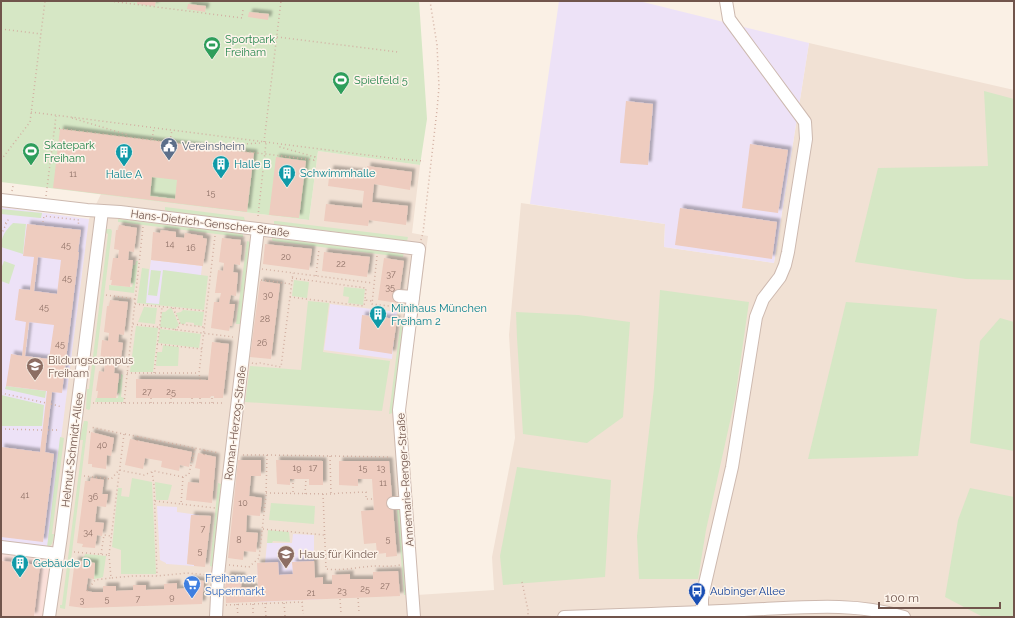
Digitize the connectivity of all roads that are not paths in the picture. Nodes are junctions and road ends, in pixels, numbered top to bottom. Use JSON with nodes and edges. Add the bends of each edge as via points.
{"nodes":[{"id":1,"x":726,"y":1,"type":"edge"},
{"id":2,"x":1,"y":200,"type":"edge"},
{"id":3,"x":102,"y":211,"type":"junction"},
{"id":4,"x":258,"y":229,"type":"junction"},
{"id":5,"x":419,"y":249,"type":"joint"},
{"id":6,"x":413,"y":297,"type":"junction"},
{"id":7,"x":400,"y":301,"type":"road end"},
{"id":8,"x":406,"y":503,"type":"junction"},
{"id":9,"x":393,"y":504,"type":"dead end"},
{"id":10,"x":1,"y":547,"type":"edge"},
{"id":11,"x":58,"y":554,"type":"junction"},
{"id":12,"x":702,"y":611,"type":"junction"},
{"id":13,"x":901,"y":616,"type":"edge"},
{"id":14,"x":49,"y":617,"type":"edge"},
{"id":15,"x":216,"y":617,"type":"edge"},
{"id":16,"x":414,"y":617,"type":"edge"},
{"id":17,"x":564,"y":617,"type":"edge"}],
"edges":[{"from":1,"to":12,"type":"street","via":[[729,19],[805,122],[806,139],[785,265],[780,277],[763,299],[756,317],[733,461],[704,588]]},
{"from":2,"to":3,"type":"street","name":"Hans-Dietrich-Genscher-Straße"},
{"from":3,"to":4,"type":"street","name":"Hans-Dietrich-Genscher-Straße"},
{"from":3,"to":11,"type":"street","name":"Helmut-Schmidt-Allee"},
{"from":4,"to":5,"type":"street","name":"Hans-Dietrich-Genscher-Straße"},
{"from":4,"to":15,"type":"street","name":"Roman-Herzog-Straße","via":[[225,509]]},
{"from":5,"to":6,"type":"street","name":"Annemarie-Renger-Straße"},
{"from":6,"to":7,"type":"street"},
{"from":6,"to":8,"type":"street","name":"Annemarie-Renger-Straße","via":[[399,410]]},
{"from":8,"to":9,"type":"street"},
{"from":8,"to":16,"type":"street","name":"Annemarie-Renger-Straße"},
{"from":10,"to":11,"type":"street"},
{"from":11,"to":14,"type":"street","name":"Helmut-Schmidt-Allee"},
{"from":12,"to":13,"type":"street","via":[[822,606],[856,607]]},
{"from":12,"to":17,"type":"street"}]}
